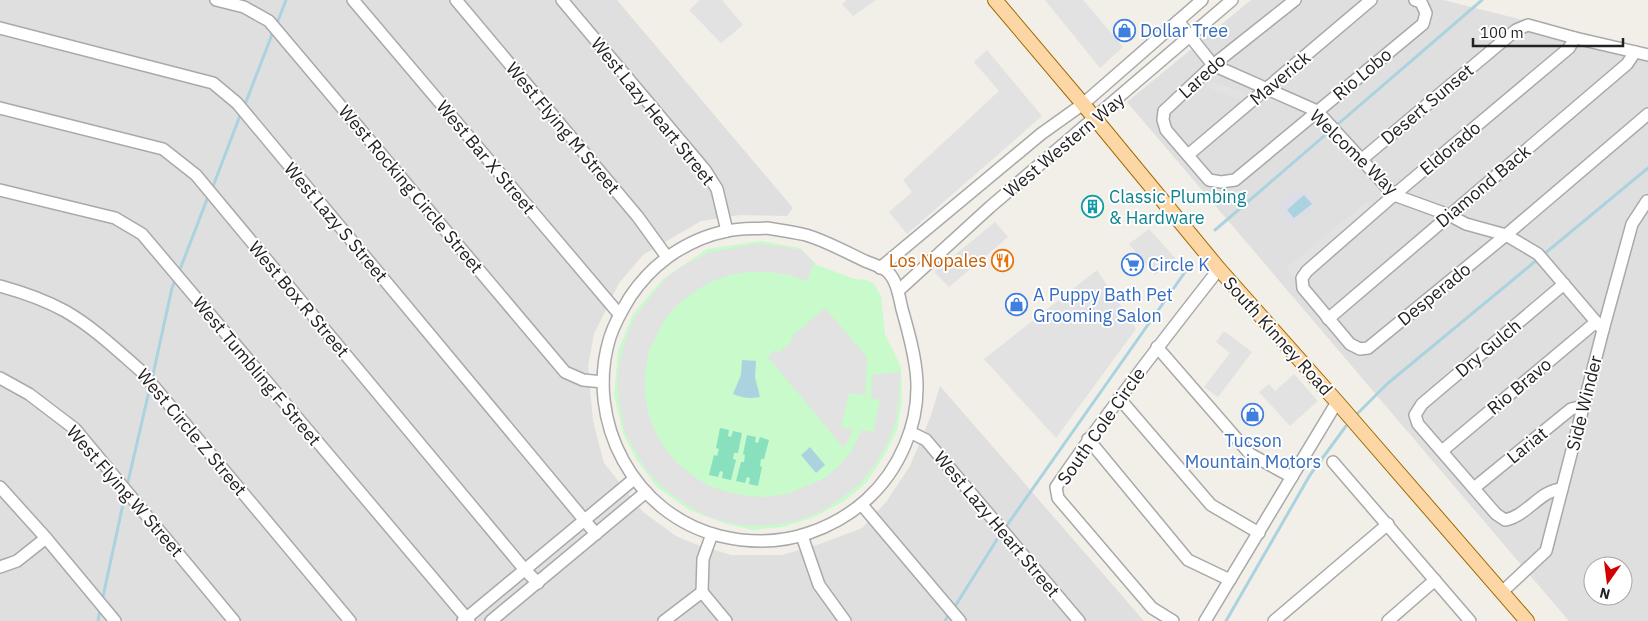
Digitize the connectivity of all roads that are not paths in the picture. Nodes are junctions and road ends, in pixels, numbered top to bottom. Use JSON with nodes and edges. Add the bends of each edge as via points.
{"nodes":[{"id":1,"x":216,"y":0,"type":"edge"},
{"id":2,"x":353,"y":0,"type":"edge"},
{"id":3,"x":456,"y":0,"type":"edge"},
{"id":4,"x":562,"y":0,"type":"edge"},
{"id":5,"x":995,"y":0,"type":"edge"},
{"id":6,"x":1202,"y":0,"type":"edge"},
{"id":7,"x":1232,"y":0,"type":"edge"},
{"id":8,"x":1295,"y":0,"type":"edge"},
{"id":9,"x":1371,"y":0,"type":"edge"},
{"id":10,"x":1415,"y":0,"type":"edge"},
{"id":11,"x":1178,"y":21,"type":"junction"},
{"id":12,"x":0,"y":28,"type":"edge"},
{"id":13,"x":1190,"y":37,"type":"junction"},
{"id":14,"x":1575,"y":38,"type":"junction"},
{"id":15,"x":1635,"y":52,"type":"junction"},
{"id":16,"x":1648,"y":55,"type":"edge"},
{"id":17,"x":1213,"y":65,"type":"junction"},
{"id":18,"x":1268,"y":88,"type":"junction"},
{"id":19,"x":1083,"y":104,"type":"junction"},
{"id":20,"x":0,"y":108,"type":"edge"},
{"id":21,"x":1317,"y":111,"type":"junction"},
{"id":22,"x":1648,"y":114,"type":"edge"},
{"id":23,"x":1095,"y":119,"type":"junction"},
{"id":24,"x":1188,"y":155,"type":"junction"},
{"id":25,"x":1361,"y":160,"type":"junction"},
{"id":26,"x":0,"y":190,"type":"edge"},
{"id":27,"x":1394,"y":195,"type":"junction"},
{"id":28,"x":1647,"y":201,"type":"edge"},
{"id":29,"x":1449,"y":215,"type":"junction"},
{"id":30,"x":727,"y":231,"type":"junction"},
{"id":31,"x":1506,"y":235,"type":"junction"},
{"id":32,"x":667,"y":258,"type":"junction"},
{"id":33,"x":880,"y":268,"type":"junction"},
{"id":34,"x":1219,"y":269,"type":"junction"},
{"id":35,"x":1564,"y":284,"type":"junction"},
{"id":36,"x":0,"y":286,"type":"edge"},
{"id":37,"x":898,"y":291,"type":"junction"},
{"id":38,"x":619,"y":314,"type":"junction"},
{"id":39,"x":1328,"y":319,"type":"junction"},
{"id":40,"x":1599,"y":326,"type":"junction"},
{"id":41,"x":1157,"y":347,"type":"junction"},
{"id":42,"x":0,"y":378,"type":"edge"},
{"id":43,"x":603,"y":382,"type":"junction"},
{"id":44,"x":1119,"y":398,"type":"junction"},
{"id":45,"x":1337,"y":402,"type":"junction"},
{"id":46,"x":1583,"y":406,"type":"junction"},
{"id":47,"x":910,"y":432,"type":"junction"},
{"id":48,"x":1088,"y":438,"type":"junction"},
{"id":49,"x":1442,"y":451,"type":"junction"},
{"id":50,"x":1333,"y":462,"type":"dead end"},
{"id":51,"x":1292,"y":477,"type":"junction"},
{"id":52,"x":634,"y":479,"type":"junction"},
{"id":53,"x":0,"y":487,"type":"edge"},
{"id":54,"x":1474,"y":488,"type":"junction"},
{"id":55,"x":1562,"y":489,"type":"junction"},
{"id":56,"x":646,"y":492,"type":"junction"},
{"id":57,"x":862,"y":505,"type":"junction"},
{"id":58,"x":584,"y":520,"type":"junction"},
{"id":59,"x":1388,"y":524,"type":"junction"},
{"id":60,"x":1259,"y":533,"type":"junction"},
{"id":61,"x":596,"y":534,"type":"junction"},
{"id":62,"x":712,"y":534,"type":"junction"},
{"id":63,"x":802,"y":536,"type":"junction"},
{"id":64,"x":46,"y":538,"type":"junction"},
{"id":65,"x":0,"y":568,"type":"edge"},
{"id":66,"x":525,"y":570,"type":"junction"},
{"id":67,"x":1230,"y":580,"type":"junction"},
{"id":68,"x":1435,"y":580,"type":"junction"},
{"id":69,"x":538,"y":583,"type":"junction"},
{"id":70,"x":702,"y":592,"type":"junction"},
{"id":71,"x":1502,"y":592,"type":"junction"},
{"id":72,"x":467,"y":620,"type":"edge"},
{"id":73,"x":115,"y":621,"type":"edge"},
{"id":74,"x":234,"y":621,"type":"edge"},
{"id":75,"x":350,"y":621,"type":"edge"},
{"id":76,"x":491,"y":621,"type":"edge"},
{"id":77,"x":664,"y":621,"type":"edge"},
{"id":78,"x":726,"y":621,"type":"edge"},
{"id":79,"x":845,"y":621,"type":"edge"},
{"id":80,"x":960,"y":621,"type":"edge"},
{"id":81,"x":1079,"y":621,"type":"edge"},
{"id":82,"x":1173,"y":621,"type":"edge"},
{"id":83,"x":1205,"y":621,"type":"edge"},
{"id":84,"x":1274,"y":621,"type":"edge"},
{"id":85,"x":1388,"y":621,"type":"edge"},
{"id":86,"x":1470,"y":621,"type":"edge"},
{"id":87,"x":1527,"y":621,"type":"edge"}],
"edges":[{"from":1,"to":43,"type":"street","name":"West Rocking Circle Street","via":[[244,7],[269,20],[565,372],[583,380]]},
{"from":2,"to":38,"type":"street","name":"West Bar X Street"},
{"from":3,"to":32,"type":"street","name":"West Flying M Street","via":[[638,217]]},
{"from":4,"to":30,"type":"street","name":"West Lazy Heart Street","via":[[705,170],[716,189]]},
{"from":5,"to":19,"type":"main road","name":"South Kinney Road"},
{"from":6,"to":11,"type":"street","name":"West Western Way"},
{"from":7,"to":13,"type":"street","name":"West Western Way"},
{"from":8,"to":17,"type":"street","name":"Laredo"},
{"from":9,"to":18,"type":"street","name":"Maverick"},
{"from":10,"to":21,"type":"street","name":"Rio Lobo","via":[[1421,2],[1426,13],[1423,24]]},
{"from":11,"to":13,"type":"street","name":"Welcome Way"},
{"from":11,"to":19,"type":"street","name":"West Western Way"},
{"from":12,"to":58,"type":"street","name":"West Lazy S Street","via":[[213,83],[231,98]]},
{"from":13,"to":17,"type":"street","name":"Welcome Way"},
{"from":13,"to":23,"type":"street","name":"West Western Way"},
{"from":14,"to":15,"type":"street"},
{"from":14,"to":25,"type":"street","name":"Desert Sunset","via":[[1528,25],[1516,30]]},
{"from":14,"to":27,"type":"street","name":"Eldorado","via":[[1569,48]]},
{"from":15,"to":16,"type":"street"},
{"from":15,"to":29,"type":"street","name":"Diamond Back","via":[[1627,64]]},
{"from":17,"to":18,"type":"street","name":"Welcome Way"},
{"from":17,"to":24,"type":"street","name":"Laredo","via":[[1164,111],[1162,120],[1166,130]]},
{"from":18,"to":21,"type":"street","name":"Welcome Way"},
{"from":18,"to":24,"type":"street","name":"Maverick"},
{"from":19,"to":23,"type":"main road","name":"South Kinney Road"},
{"from":19,"to":33,"type":"street","name":"West Western Way","via":[[1041,134]]},
{"from":20,"to":66,"type":"street","name":"West Box R Street","via":[[163,148],[196,175]]},
{"from":21,"to":24,"type":"street","name":"Rio Lobo","via":[[1235,180],[1209,180]]},
{"from":21,"to":25,"type":"street","name":"Welcome Way"},
{"from":22,"to":31,"type":"street","name":"Desperado"},
{"from":23,"to":34,"type":"main road","name":"South Kinney Road"},
{"from":23,"to":37,"type":"street","name":"West Western Way","via":[[990,207]]},
{"from":25,"to":27,"type":"street","name":"Welcome Way"},
{"from":26,"to":72,"type":"street","name":"West Tumbling F Street","via":[[115,218],[142,234]]},
{"from":27,"to":29,"type":"street","name":"Welcome Way"},
{"from":27,"to":39,"type":"street","name":"Eldorado","via":[[1302,278],[1303,288]]},
{"from":28,"to":40,"type":"street","name":"Side Winder","via":[[1632,224]]},
{"from":29,"to":31,"type":"street","name":"Welcome Way","via":[[1466,224]]},
{"from":29,"to":39,"type":"street","name":"Diamond Back"},
{"from":30,"to":32,"type":"street","via":[[696,241]]},
{"from":30,"to":33,"type":"street","via":[[767,228],[808,235]]},
{"from":31,"to":35,"type":"street","name":"Welcome Way","via":[[1538,254]]},
{"from":31,"to":39,"type":"street","name":"Desperado","via":[[1368,348],[1360,350],[1350,344]]},
{"from":32,"to":38,"type":"street","via":[[640,283]]},
{"from":33,"to":37,"type":"street","via":[[887,271]]},
{"from":34,"to":41,"type":"street","name":"South Cole Circle"},
{"from":34,"to":45,"type":"main road","name":"South Kinney Road"},
{"from":35,"to":40,"type":"street","name":"Welcome Way"},
{"from":35,"to":49,"type":"street","name":"Dry Gulch","via":[[1422,404],[1415,415],[1418,424]]},
{"from":36,"to":75,"type":"street","name":"West Circle Z Street","via":[[28,294],[65,311],[142,370]]},
{"from":37,"to":47,"type":"street","via":[[916,361],[916,409]]},
{"from":38,"to":43,"type":"street","via":[[606,351]]},
{"from":40,"to":46,"type":"street","name":"Side Winder"},
{"from":40,"to":49,"type":"street","name":"Rio Bravo"},
{"from":41,"to":44,"type":"street","name":"South Cole Circle"},
{"from":41,"to":51,"type":"street","via":[[1250,454]]},
{"from":42,"to":74,"type":"street","name":"West Flying W Street","via":[[29,394],[75,429]]},
{"from":43,"to":52,"type":"street","via":[[604,405],[612,437]]},
{"from":44,"to":48,"type":"street","name":"South Cole Circle"},
{"from":44,"to":60,"type":"street","via":[[1211,505]]},
{"from":45,"to":51,"type":"street"},
{"from":45,"to":71,"type":"main road","name":"South Kinney Road"},
{"from":46,"to":54,"type":"street","name":"Lariat","via":[[1571,409]]},
{"from":46,"to":55,"type":"street","name":"Side Winder"},
{"from":47,"to":57,"type":"street","via":[[899,459]]},
{"from":47,"to":81,"type":"street","name":"West Lazy Heart Street","via":[[926,440]]},
{"from":48,"to":67,"type":"street","via":[[1188,560]]},
{"from":48,"to":82,"type":"street","name":"South Cole Circle","via":[[1056,487],[1058,498],[1152,608]]},
{"from":49,"to":54,"type":"street"},
{"from":50,"to":59,"type":"street"},
{"from":51,"to":60,"type":"street"},
{"from":52,"to":56,"type":"street"},
{"from":52,"to":58,"type":"street"},
{"from":53,"to":64,"type":"street"},
{"from":54,"to":55,"type":"street","via":[[1505,520],[1515,518],[1553,490]]},
{"from":55,"to":71,"type":"street","name":"Side Winder","via":[[1546,551]]},
{"from":56,"to":61,"type":"street"},
{"from":56,"to":62,"type":"street","via":[[676,517]]},
{"from":57,"to":63,"type":"street","via":[[843,518]]},
{"from":57,"to":80,"type":"street"},
{"from":58,"to":61,"type":"street","name":"West Lazy S Street"},
{"from":58,"to":66,"type":"street"},
{"from":59,"to":68,"type":"street"},
{"from":59,"to":84,"type":"street"},
{"from":60,"to":67,"type":"street"},
{"from":61,"to":69,"type":"street"},
{"from":62,"to":63,"type":"street","via":[[757,541]]},
{"from":62,"to":70,"type":"street","via":[[704,559]]},
{"from":63,"to":79,"type":"street","via":[[819,584]]},
{"from":64,"to":65,"type":"street","via":[[17,561]]},
{"from":64,"to":73,"type":"street"},
{"from":66,"to":69,"type":"street","name":"West Box R Street"},
{"from":66,"to":72,"type":"street"},
{"from":67,"to":83,"type":"street"},
{"from":68,"to":85,"type":"street"},
{"from":68,"to":86,"type":"street"},
{"from":69,"to":76,"type":"street"},
{"from":70,"to":77,"type":"street"},
{"from":70,"to":78,"type":"street"},
{"from":71,"to":87,"type":"main road","name":"South Kinney Road"}]}
